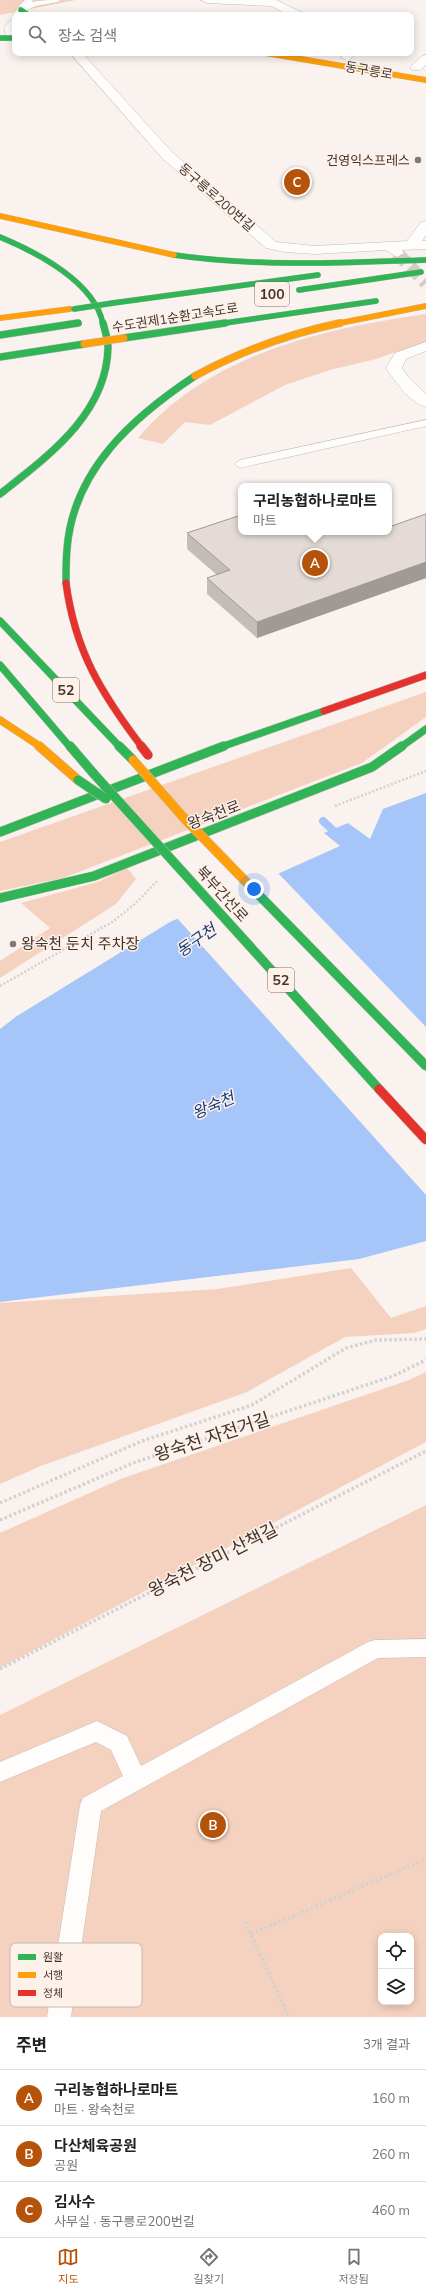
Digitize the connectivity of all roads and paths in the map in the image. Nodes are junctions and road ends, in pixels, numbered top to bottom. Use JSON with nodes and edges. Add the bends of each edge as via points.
{"nodes":[{"id":1,"x":54,"y":0,"type":"edge"},
{"id":2,"x":207,"y":0,"type":"edge"},
{"id":3,"x":275,"y":2,"type":"edge"},
{"id":4,"x":23,"y":8,"type":"edge"},
{"id":5,"x":291,"y":12,"type":"edge"},
{"id":6,"x":11,"y":30,"type":"edge"},
{"id":7,"x":0,"y":38,"type":"edge"},
{"id":8,"x":79,"y":56,"type":"edge"},
{"id":9,"x":283,"y":56,"type":"edge"},
{"id":10,"x":350,"y":56,"type":"edge"},
{"id":11,"x":362,"y":59,"type":"dead end"},
{"id":12,"x":426,"y":59,"type":"edge"},
{"id":13,"x":417,"y":67,"type":"edge"},
{"id":14,"x":426,"y":80,"type":"edge"},
{"id":15,"x":0,"y":216,"type":"edge"},
{"id":16,"x":426,"y":226,"type":"edge"},
{"id":17,"x":0,"y":237,"type":"edge"},
{"id":18,"x":426,"y":244,"type":"edge"},
{"id":19,"x":411,"y":246,"type":"junction"},
{"id":20,"x":426,"y":260,"type":"edge"},
{"id":21,"x":426,"y":272,"type":"edge"},
{"id":22,"x":289,"y":292,"type":"dead end"},
{"id":23,"x":388,"y":299,"type":"dead end"},
{"id":24,"x":426,"y":306,"type":"edge"},
{"id":25,"x":0,"y":318,"type":"edge"},
{"id":26,"x":110,"y":318,"type":"dead end"},
{"id":27,"x":0,"y":335,"type":"edge"},
{"id":28,"x":426,"y":346,"type":"edge"},
{"id":29,"x":0,"y":357,"type":"edge"},
{"id":30,"x":426,"y":402,"type":"edge"},
{"id":31,"x":426,"y":423,"type":"edge"},
{"id":32,"x":240,"y":464,"type":"dead end"},
{"id":33,"x":0,"y":494,"type":"edge"},
{"id":34,"x":0,"y":621,"type":"edge"},
{"id":35,"x":0,"y":664,"type":"edge"},
{"id":36,"x":426,"y":675,"type":"edge"},
{"id":37,"x":0,"y":720,"type":"edge"},
{"id":38,"x":426,"y":729,"type":"edge"},
{"id":39,"x":183,"y":817,"type":"junction"},
{"id":40,"x":137,"y":820,"type":"junction"},
{"id":41,"x":0,"y":832,"type":"edge"},
{"id":42,"x":0,"y":898,"type":"edge"},
{"id":43,"x":63,"y":950,"type":"dead end"},
{"id":44,"x":1,"y":985,"type":"edge"},
{"id":45,"x":426,"y":1066,"type":"edge"},
{"id":46,"x":426,"y":1140,"type":"edge"},
{"id":47,"x":426,"y":1339,"type":"edge"},
{"id":48,"x":426,"y":1360,"type":"edge"},
{"id":49,"x":426,"y":1451,"type":"edge"},
{"id":50,"x":0,"y":1504,"type":"edge"},
{"id":51,"x":0,"y":1520,"type":"edge"},
{"id":52,"x":426,"y":1648,"type":"edge"},
{"id":53,"x":0,"y":1669,"type":"edge"},
{"id":54,"x":0,"y":1772,"type":"edge"},
{"id":55,"x":136,"y":1780,"type":"junction"},
{"id":56,"x":426,"y":1859,"type":"edge"},
{"id":57,"x":245,"y":1922,"type":"dead end"},
{"id":58,"x":251,"y":1934,"type":"junction"},
{"id":59,"x":70,"y":1943,"type":"edge"},
{"id":60,"x":61,"y":2007,"type":"edge"},
{"id":61,"x":59,"y":2017,"type":"edge"},
{"id":62,"x":289,"y":2017,"type":"edge"}],
"edges":[{"from":1,"to":4,"type":"street","via":[[33,2]]},
{"from":2,"to":3,"type":"street"},
{"from":3,"to":5,"type":"street"},
{"from":6,"to":7,"type":"main road"},
{"from":8,"to":19,"type":"street","name":"동구릉로200번길","via":[[167,155],[271,245],[307,250],[393,250]]},
{"from":9,"to":14,"type":"main road","name":"동구릉로"},
{"from":10,"to":11,"type":"main road","name":"동구릉로"},
{"from":12,"to":13,"type":"street"},
{"from":15,"to":20,"type":"main road","via":[[46,225],[128,247],[203,259],[281,263]]},
{"from":16,"to":19,"type":"street"},
{"from":17,"to":33,"type":"main road","via":[[41,253],[79,282],[94,300],[102,317],[108,334],[109,360],[93,403],[77,424],[50,454]]},
{"from":18,"to":19,"type":"street","name":"동구릉로200번길"},
{"from":20,"to":25,"type":"main road","bridge":true},
{"from":21,"to":22,"type":"main road","number":"100"},
{"from":23,"to":29,"type":"main road","name":"수도권제1순환고속도로","number":"100","bridge":true},
{"from":24,"to":39,"type":"main road","bridge":true,"via":[[305,330],[255,345],[226,358],[194,376],[127,426],[103,453],[84,481],[71,514],[65,544],[64,576],[72,625],[84,658],[112,707],[148,755]]},
{"from":26,"to":27,"type":"main road","name":"수도권제1순환고속도로"},
{"from":28,"to":30,"type":"street","via":[[400,356],[394,368],[402,380]]},
{"from":31,"to":32,"type":"lane"},
{"from":34,"to":39,"type":"main road","name":"북부간선로","number":"52","bridge":true,"via":[[133,760]]},
{"from":35,"to":40,"type":"main road","name":"북부간선로","number":"52","bridge":true},
{"from":36,"to":41,"type":"main road","via":[[194,756]]},
{"from":37,"to":40,"type":"main road","bridge":true,"via":[[43,748],[78,780]]},
{"from":38,"to":42,"type":"main road","name":"왕숙천로","via":[[372,766],[264,811],[94,876]]},
{"from":39,"to":45,"type":"main road","name":"북부간선로","number":"52","bridge":true},
{"from":40,"to":46,"type":"main road","name":"북부간선로","number":"52","bridge":true},
{"from":43,"to":44,"type":"path"},
{"from":47,"to":50,"type":"path","via":[[376,1340],[346,1348],[252,1405],[142,1441]]},
{"from":48,"to":51,"type":"path","name":"왕숙천 자전거길","via":[[393,1376],[133,1463]]},
{"from":49,"to":53,"type":"path","name":"왕숙천 장미 산책길"},
{"from":52,"to":55,"type":"lane","via":[[375,1650]]},
{"from":54,"to":55,"type":"lane","via":[[98,1731],[119,1743]]},
{"from":55,"to":59,"type":"lane","via":[[91,1805]]},
{"from":56,"to":58,"type":"path"},
{"from":57,"to":58,"type":"path"},
{"from":58,"to":62,"type":"path"},
{"from":60,"to":61,"type":"lane"}]}
